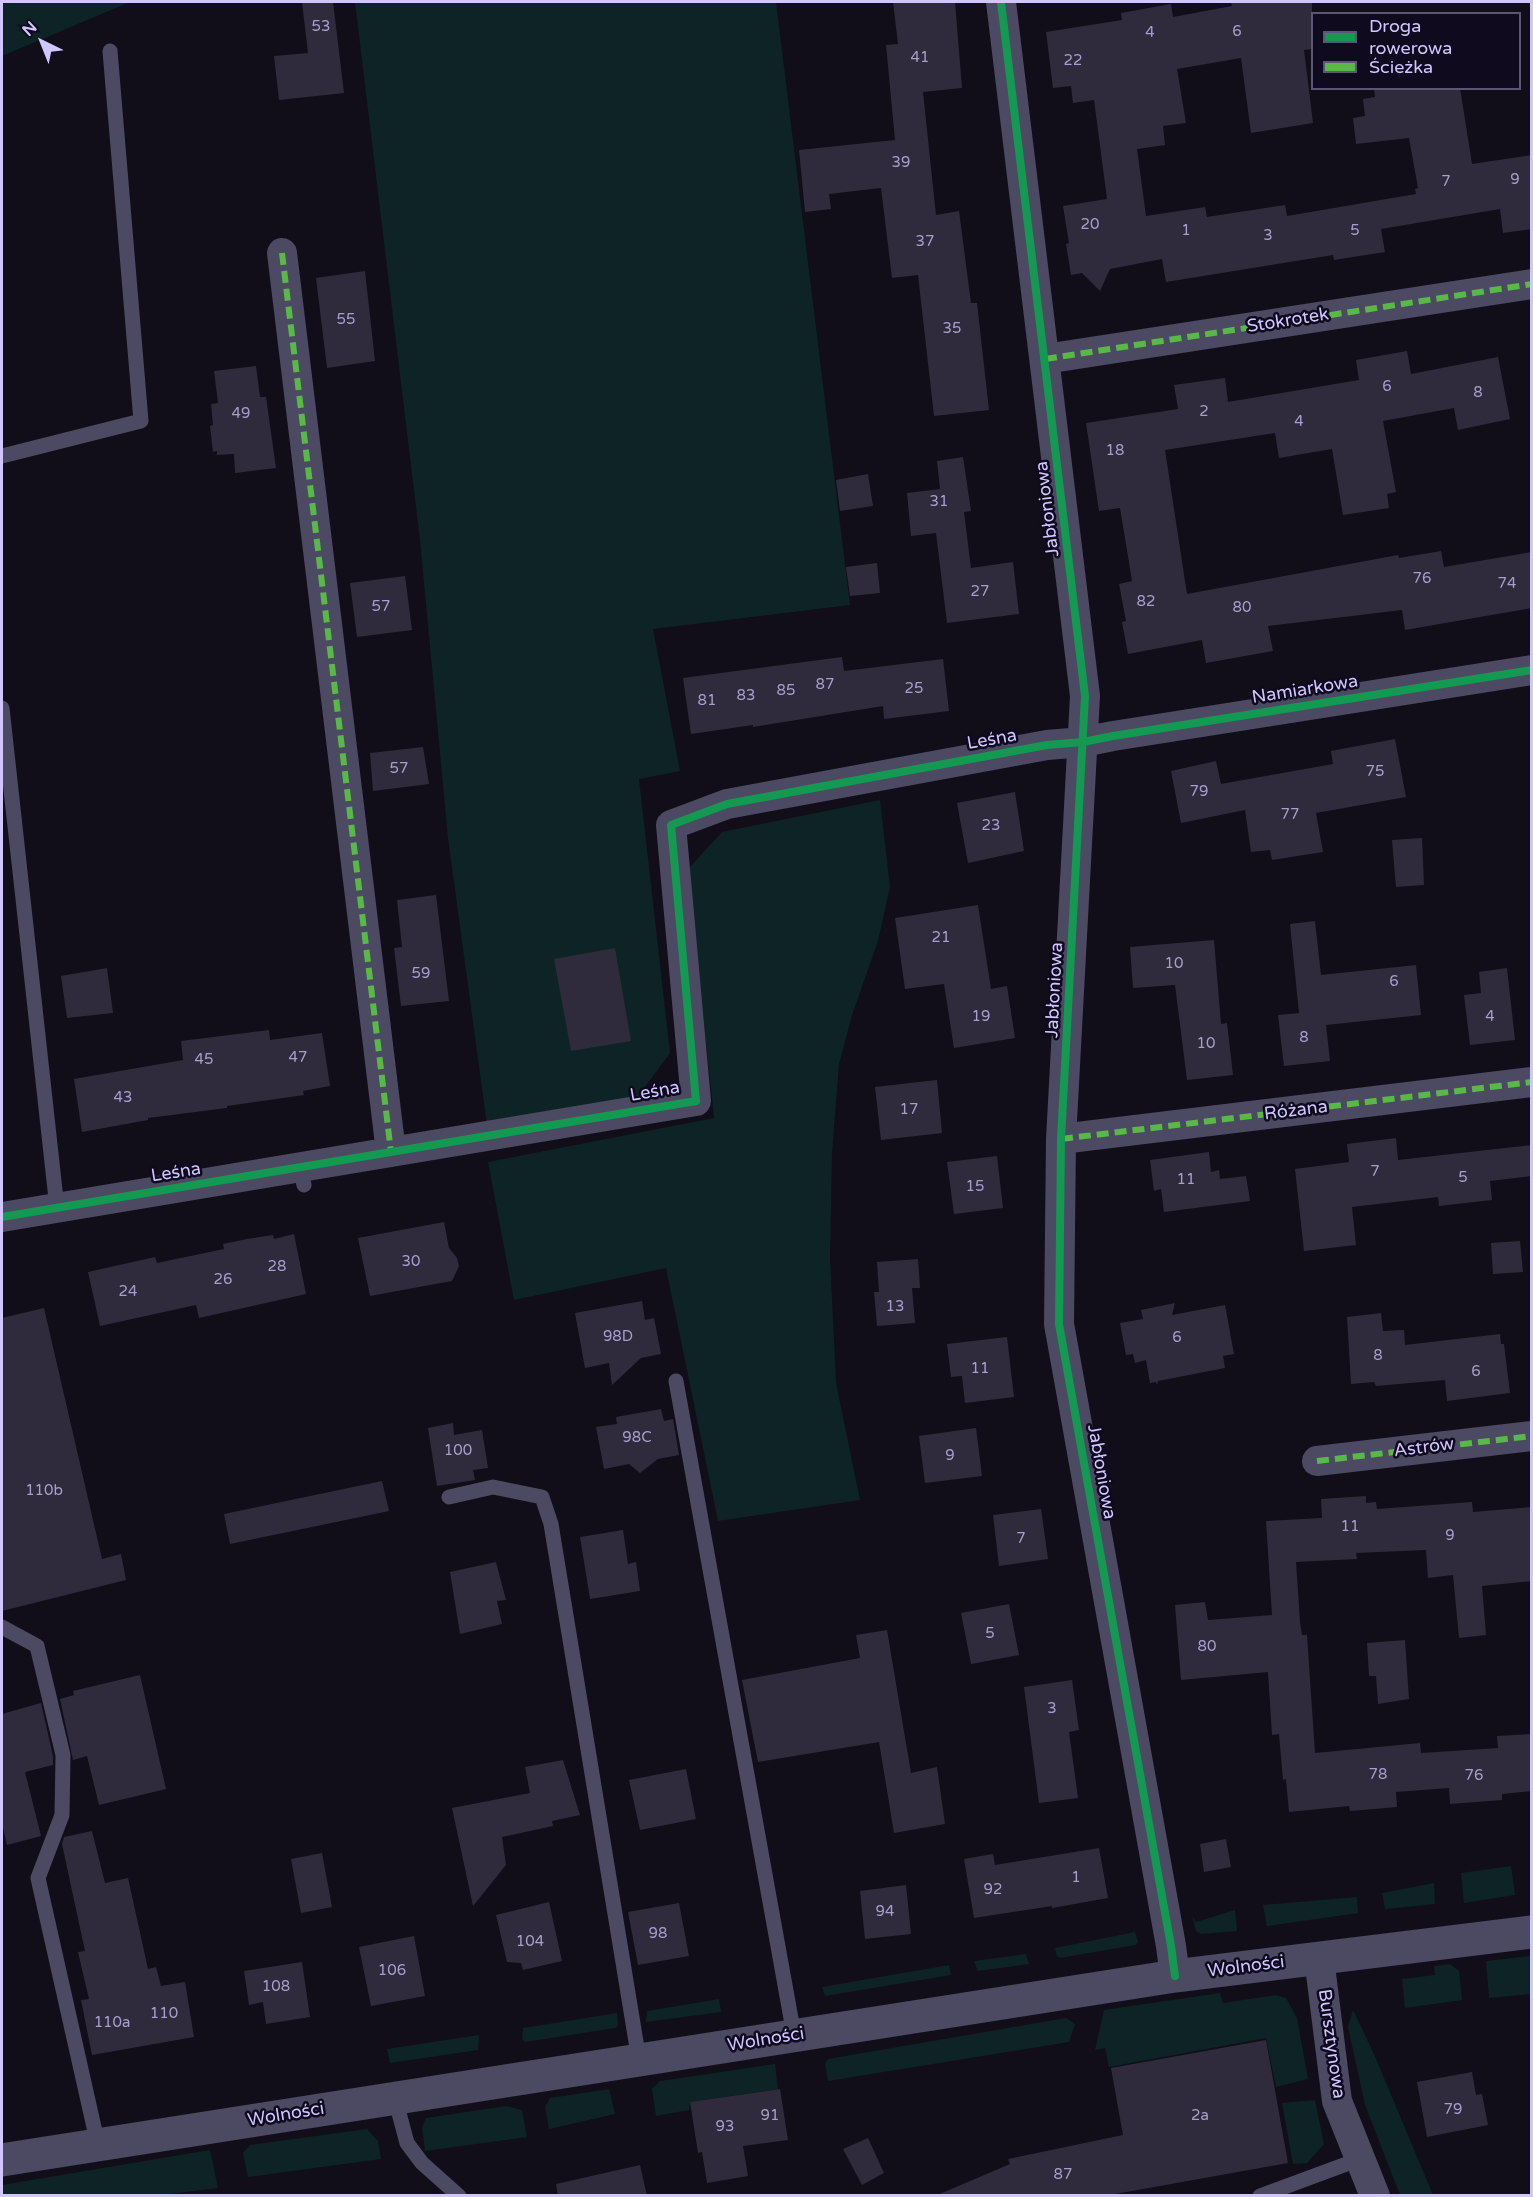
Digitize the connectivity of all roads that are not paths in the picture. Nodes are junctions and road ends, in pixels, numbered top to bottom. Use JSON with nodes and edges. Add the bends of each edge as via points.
{"nodes":[{"id":1,"x":1001,"y":2,"type":"edge"},
{"id":2,"x":110,"y":51,"type":"dead end"},
{"id":3,"x":282,"y":253,"type":"dead end"},
{"id":4,"x":1532,"y":284,"type":"edge"},
{"id":5,"x":1046,"y":360,"type":"junction"},
{"id":6,"x":2,"y":456,"type":"edge"},
{"id":7,"x":1532,"y":670,"type":"edge"},
{"id":8,"x":2,"y":708,"type":"edge"},
{"id":9,"x":1083,"y":742,"type":"junction"},
{"id":10,"x":1532,"y":1082,"type":"edge"},
{"id":11,"x":1061,"y":1139,"type":"junction"},
{"id":12,"x":391,"y":1152,"type":"junction"},
{"id":13,"x":57,"y":1208,"type":"junction"},
{"id":14,"x":2,"y":1217,"type":"edge"},
{"id":15,"x":676,"y":1381,"type":"dead end"},
{"id":16,"x":1532,"y":1436,"type":"edge"},
{"id":17,"x":1317,"y":1461,"type":"dead end"},
{"id":18,"x":449,"y":1497,"type":"dead end"},
{"id":19,"x":2,"y":1627,"type":"edge"},
{"id":20,"x":1532,"y":1932,"type":"edge"},
{"id":21,"x":1319,"y":1958,"type":"junction"},
{"id":22,"x":1174,"y":1976,"type":"junction"},
{"id":23,"x":794,"y":2035,"type":"junction"},
{"id":24,"x":639,"y":2060,"type":"junction"},
{"id":25,"x":395,"y":2098,"type":"junction"},
{"id":26,"x":98,"y":2145,"type":"junction"},
{"id":27,"x":1360,"y":2159,"type":"junction"},
{"id":28,"x":2,"y":2160,"type":"edge"},
{"id":29,"x":459,"y":2196,"type":"edge"},
{"id":30,"x":1260,"y":2196,"type":"edge"},
{"id":31,"x":1375,"y":2196,"type":"edge"}],
"edges":[{"from":1,"to":5,"type":"street","name":"Jabłoniowa"},
{"from":2,"to":6,"type":"lane","via":[[141,421]]},
{"from":3,"to":12,"type":"street"},
{"from":4,"to":5,"type":"street","name":"Stokrotek"},
{"from":5,"to":9,"type":"street","name":"Jabłoniowa","via":[[1085,696]]},
{"from":7,"to":9,"type":"street","name":"Namiarkowa"},
{"from":8,"to":13,"type":"lane"},
{"from":9,"to":11,"type":"street","name":"Jabłoniowa"},
{"from":9,"to":12,"type":"street","name":"Leśna","via":[[727,804],[671,825],[696,1101]]},
{"from":10,"to":11,"type":"street","name":"Różana"},
{"from":11,"to":22,"type":"street","name":"Jabłoniowa","via":[[1059,1324]]},
{"from":12,"to":13,"type":"street","name":"Leśna","via":[[302,1176]]},
{"from":13,"to":14,"type":"street","name":"Leśna"},
{"from":15,"to":23,"type":"lane"},
{"from":16,"to":17,"type":"street","name":"Astrów"},
{"from":18,"to":24,"type":"lane","via":[[493,1487],[542,1497],[551,1524]]},
{"from":19,"to":26,"type":"lane","via":[[37,1646],[63,1755],[62,1815],[38,1878]]},
{"from":20,"to":21,"type":"street","name":"Wolności"},
{"from":21,"to":22,"type":"street","name":"Wolności"},
{"from":21,"to":27,"type":"street","name":"Bursztynowa","via":[[1337,2101]]},
{"from":22,"to":23,"type":"street","name":"Wolności"},
{"from":23,"to":24,"type":"street","name":"Wolności"},
{"from":24,"to":25,"type":"street","name":"Wolności"},
{"from":25,"to":26,"type":"street","name":"Wolności"},
{"from":25,"to":29,"type":"lane","via":[[407,2143],[422,2163]]},
{"from":26,"to":28,"type":"street","name":"Wolności"},
{"from":27,"to":30,"type":"lane"},
{"from":27,"to":31,"type":"street","name":"Bursztynowa"}]}
